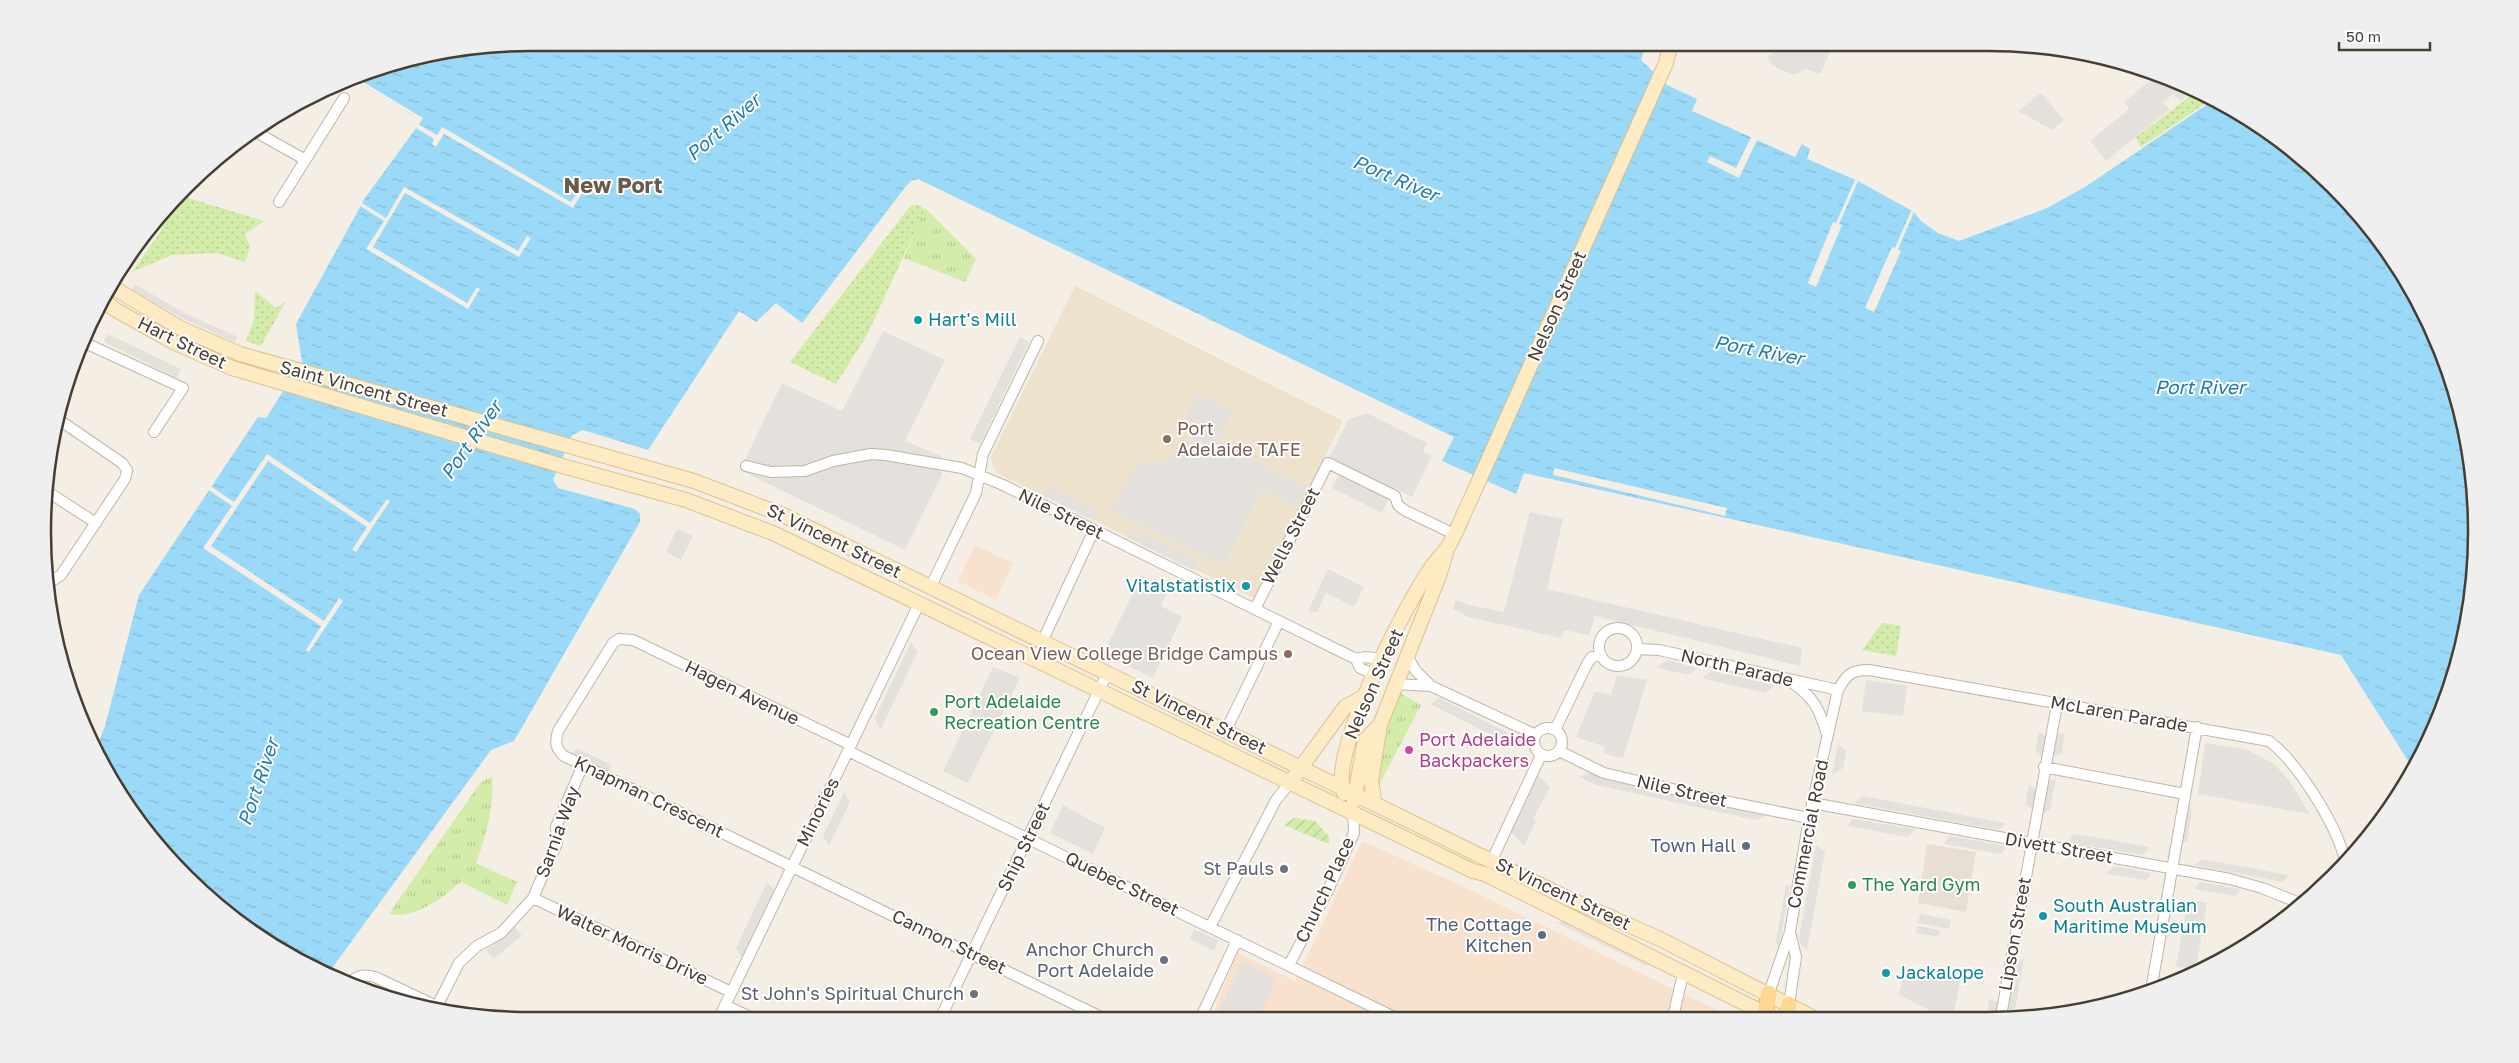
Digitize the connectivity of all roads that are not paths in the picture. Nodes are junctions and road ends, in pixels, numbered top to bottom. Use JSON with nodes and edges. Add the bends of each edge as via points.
{"nodes":[{"id":1,"x":1669,"y":51,"type":"edge"},
{"id":2,"x":1675,"y":51,"type":"edge"},
{"id":3,"x":1666,"y":63,"type":"junction"},
{"id":4,"x":344,"y":98,"type":"dead end"},
{"id":5,"x":260,"y":135,"type":"edge"},
{"id":6,"x":304,"y":159,"type":"junction"},
{"id":7,"x":279,"y":202,"type":"dead end"},
{"id":8,"x":117,"y":290,"type":"edge"},
{"id":9,"x":109,"y":305,"type":"edge"},
{"id":10,"x":1038,"y":341,"type":"dead end"},
{"id":11,"x":89,"y":345,"type":"edge"},
{"id":12,"x":271,"y":363,"type":"joint"},
{"id":13,"x":267,"y":379,"type":"joint"},
{"id":14,"x":64,"y":423,"type":"edge"},
{"id":15,"x":154,"y":432,"type":"dead end"},
{"id":16,"x":574,"y":446,"type":"joint"},
{"id":17,"x":746,"y":466,"type":"dead end"},
{"id":18,"x":566,"y":467,"type":"joint"},
{"id":19,"x":979,"y":475,"type":"junction"},
{"id":20,"x":52,"y":495,"type":"edge"},
{"id":21,"x":96,"y":523,"type":"junction"},
{"id":22,"x":1094,"y":530,"type":"junction"},
{"id":23,"x":1454,"y":534,"type":"junction"},
{"id":24,"x":1447,"y":548,"type":"junction"},
{"id":25,"x":54,"y":579,"type":"edge"},
{"id":26,"x":930,"y":588,"type":"junction"},
{"id":27,"x":919,"y":604,"type":"junction"},
{"id":28,"x":1255,"y":609,"type":"junction"},
{"id":29,"x":1279,"y":621,"type":"junction"},
{"id":30,"x":633,"y":640,"type":"joint"},
{"id":31,"x":1042,"y":642,"type":"junction"},
{"id":32,"x":1637,"y":649,"type":"junction"},
{"id":33,"x":1601,"y":655,"type":"junction"},
{"id":34,"x":1406,"y":656,"type":"junction"},
{"id":35,"x":1356,"y":659,"type":"junction"},
{"id":36,"x":1382,"y":659,"type":"junction"},
{"id":37,"x":1108,"y":674,"type":"junction"},
{"id":38,"x":1375,"y":675,"type":"junction"},
{"id":39,"x":1786,"y":678,"type":"junction"},
{"id":40,"x":1395,"y":684,"type":"junction"},
{"id":41,"x":1431,"y":686,"type":"junction"},
{"id":42,"x":1838,"y":690,"type":"junction"},
{"id":43,"x":1099,"y":692,"type":"junction"},
{"id":44,"x":1365,"y":696,"type":"junction"},
{"id":45,"x":2057,"y":704,"type":"junction"},
{"id":46,"x":1380,"y":725,"type":"junction"},
{"id":47,"x":2197,"y":727,"type":"junction"},
{"id":48,"x":1226,"y":730,"type":"junction"},
{"id":49,"x":1555,"y":730,"type":"junction"},
{"id":50,"x":1536,"y":735,"type":"junction"},
{"id":51,"x":1828,"y":735,"type":"junction"},
{"id":52,"x":849,"y":748,"type":"junction"},
{"id":53,"x":1560,"y":751,"type":"junction"},
{"id":54,"x":1541,"y":755,"type":"junction"},
{"id":55,"x":583,"y":765,"type":"junction"},
{"id":56,"x":1301,"y":766,"type":"junction"},
{"id":57,"x":2044,"y":767,"type":"junction"},
{"id":58,"x":1289,"y":784,"type":"junction"},
{"id":59,"x":1341,"y":787,"type":"junction"},
{"id":60,"x":1354,"y":794,"type":"junction"},
{"id":61,"x":2185,"y":794,"type":"junction"},
{"id":62,"x":1812,"y":803,"type":"junction"},
{"id":63,"x":1375,"y":804,"type":"junction"},
{"id":64,"x":1353,"y":814,"type":"junction"},
{"id":65,"x":1809,"y":818,"type":"junction"},
{"id":66,"x":1028,"y":839,"type":"junction"},
{"id":67,"x":2032,"y":843,"type":"junction"},
{"id":68,"x":2343,"y":855,"type":"edge"},
{"id":69,"x":1492,"y":860,"type":"junction"},
{"id":70,"x":792,"y":866,"type":"junction"},
{"id":71,"x":2172,"y":869,"type":"junction"},
{"id":72,"x":533,"y":898,"type":"junction"},
{"id":73,"x":2294,"y":901,"type":"edge"},
{"id":74,"x":1210,"y":927,"type":"junction"},
{"id":75,"x":1790,"y":932,"type":"junction"},
{"id":76,"x":1237,"y":940,"type":"junction"},
{"id":77,"x":972,"y":953,"type":"junction"},
{"id":78,"x":1289,"y":965,"type":"junction"},
{"id":79,"x":1683,"y":974,"type":"junction"},
{"id":80,"x":355,"y":978,"type":"edge"},
{"id":81,"x":2152,"y":982,"type":"edge"},
{"id":82,"x":731,"y":992,"type":"junction"},
{"id":83,"x":1769,"y":993,"type":"junction"},
{"id":84,"x":423,"y":999,"type":"edge"},
{"id":85,"x":438,"y":1003,"type":"edge"},
{"id":86,"x":725,"y":1005,"type":"junction"},
{"id":87,"x":1787,"y":1010,"type":"edge"},
{"id":88,"x":722,"y":1012,"type":"edge"},
{"id":89,"x":739,"y":1012,"type":"edge"},
{"id":90,"x":943,"y":1012,"type":"edge"},
{"id":91,"x":1091,"y":1012,"type":"edge"},
{"id":92,"x":1203,"y":1012,"type":"edge"},
{"id":93,"x":1384,"y":1012,"type":"edge"},
{"id":94,"x":1674,"y":1012,"type":"edge"},
{"id":95,"x":1759,"y":1012,"type":"edge"},
{"id":96,"x":1767,"y":1012,"type":"edge"},
{"id":97,"x":2001,"y":1012,"type":"edge"}],
"edges":[{"from":1,"to":3,"type":"main road","name":"Nelson Street"},
{"from":2,"to":3,"type":"main road","name":"Nelson Street"},
{"from":3,"to":23,"type":"main road","name":"Nelson Street"},
{"from":4,"to":6,"type":"street"},
{"from":5,"to":6,"type":"street"},
{"from":6,"to":7,"type":"street"},
{"from":8,"to":12,"type":"main road","name":"Hart Street","via":[[180,328],[240,354]]},
{"from":9,"to":13,"type":"main road","name":"Hart Street","via":[[173,342],[232,368]]},
{"from":10,"to":19,"type":"street","via":[[983,454]]},
{"from":11,"to":15,"type":"street","via":[[183,388]]},
{"from":12,"to":16,"type":"main road","name":"Saint Vincent Street"},
{"from":13,"to":18,"type":"main road","name":"Saint Vincent Street"},
{"from":14,"to":21,"type":"street","via":[[122,463],[127,470],[125,479]]},
{"from":16,"to":26,"type":"main road","name":"St Vincent Street","via":[[744,498]]},
{"from":17,"to":19,"type":"street","name":"Nile Street","via":[[771,472],[805,472],[832,461],[871,454],[962,468]]},
{"from":18,"to":27,"type":"main road","name":"St Vincent Street","via":[[712,508],[775,534]]},
{"from":19,"to":22,"type":"street","name":"Nile Street"},
{"from":19,"to":26,"type":"street","via":[[976,493]]},
{"from":20,"to":21,"type":"street"},
{"from":21,"to":25,"type":"street","via":[[61,575]]},
{"from":22,"to":28,"type":"street","name":"Nile Street"},
{"from":22,"to":31,"type":"street"},
{"from":23,"to":24,"type":"main road","name":"Nelson Street"},
{"from":23,"to":28,"type":"street","name":"Wells Street","via":[[1404,510],[1395,496],[1328,463]]},
{"from":24,"to":34,"type":"main road","name":"Nelson Street"},
{"from":24,"to":36,"type":"main road","name":"Nelson Street","via":[[1429,571]]},
{"from":26,"to":27,"type":"main road"},
{"from":26,"to":31,"type":"main road","name":"St Vincent Street"},
{"from":27,"to":43,"type":"main road","name":"St Vincent Street"},
{"from":27,"to":52,"type":"street","name":"Minories"},
{"from":28,"to":29,"type":"street","name":"Nile Street"},
{"from":29,"to":35,"type":"street","name":"Nile Street"},
{"from":29,"to":48,"type":"street"},
{"from":30,"to":52,"type":"street","name":"Hagen Avenue"},
{"from":30,"to":55,"type":"street","name":"Knapman Crescent","via":[[619,639],[613,643],[558,730],[557,750]]},
{"from":31,"to":37,"type":"main road","name":"St Vincent Street"},
{"from":32,"to":33,"type":"street","via":[[1632,660],[1621,666],[1610,664]]},
{"from":32,"to":33,"type":"street","via":[[1634,636],[1616,628],[1601,638]]},
{"from":32,"to":39,"type":"street","name":"North Parade","via":[[1659,650]]},
{"from":33,"to":49,"type":"street","via":[[1592,656],[1587,664]]},
{"from":34,"to":40,"type":"main road","name":"Nelson Street"},
{"from":34,"to":41,"type":"street"},
{"from":35,"to":36,"type":"street","name":"Nile Street"},
{"from":35,"to":38,"type":"street","name":"Nile Street","via":[[1360,668]]},
{"from":36,"to":38,"type":"main road","name":"Nelson Street"},
{"from":37,"to":43,"type":"street","name":"Ship Street"},
{"from":37,"to":48,"type":"main road","name":"St Vincent Street"},
{"from":38,"to":44,"type":"main road","name":"Nelson Street"},
{"from":39,"to":42,"type":"street","name":"North Parade"},
{"from":39,"to":51,"type":"street","name":"Commercial Road","via":[[1805,691],[1819,708]]},
{"from":40,"to":41,"type":"street"},
{"from":40,"to":46,"type":"main road","name":"Nelson Street"},
{"from":41,"to":50,"type":"street"},
{"from":42,"to":45,"type":"street","name":"McLaren Parade","via":[[1844,678],[1855,670],[1869,670]]},
{"from":42,"to":51,"type":"street","name":"Commercial Road"},
{"from":43,"to":58,"type":"main road","name":"St Vincent Street"},
{"from":43,"to":66,"type":"street","name":"Ship Street"},
{"from":44,"to":56,"type":"main road","via":[[1345,707]]},
{"from":44,"to":59,"type":"main road","name":"Nelson Street","via":[[1346,748]]},
{"from":45,"to":47,"type":"street","name":"McLaren Parade"},
{"from":45,"to":57,"type":"street","name":"Lipson Street"},
{"from":46,"to":60,"type":"main road","name":"Nelson Street","via":[[1365,740]]},
{"from":46,"to":63,"type":"main road","via":[[1371,781]]},
{"from":47,"to":61,"type":"street"},
{"from":47,"to":68,"type":"street","name":"McLaren Parade","via":[[2258,738],[2280,749],[2296,768],[2336,832]]},
{"from":48,"to":56,"type":"main road","name":"St Vincent Street"},
{"from":49,"to":50,"type":"street","via":[[1543,729]]},
{"from":49,"to":53,"type":"street","via":[[1562,738]]},
{"from":50,"to":54,"type":"street","via":[[1534,745]]},
{"from":51,"to":62,"type":"street","name":"Commercial Road"},
{"from":52,"to":66,"type":"street","name":"Quebec Street"},
{"from":52,"to":70,"type":"street","name":"Minories"},
{"from":53,"to":54,"type":"street","via":[[1551,756]]},
{"from":53,"to":65,"type":"street","name":"Nile Street","via":[[1604,773]]},
{"from":54,"to":69,"type":"street"},
{"from":55,"to":70,"type":"street","name":"Knapman Crescent"},
{"from":55,"to":72,"type":"street","name":"Sarnia Way","via":[[556,827],[557,843]]},
{"from":56,"to":58,"type":"main road"},
{"from":56,"to":59,"type":"main road","name":"St Vincent Street"},
{"from":57,"to":61,"type":"street"},
{"from":57,"to":67,"type":"street","name":"Lipson Street"},
{"from":58,"to":64,"type":"main road","name":"St Vincent Street"},
{"from":58,"to":74,"type":"street","via":[[1276,800]]},
{"from":59,"to":60,"type":"main road","name":"St Vincent Street"},
{"from":59,"to":64,"type":"main road"},
{"from":60,"to":63,"type":"main road","name":"St Vincent Street"},
{"from":60,"to":64,"type":"main road","name":"Nelson Street"},
{"from":61,"to":71,"type":"street"},
{"from":62,"to":65,"type":"street","name":"Commercial Road"},
{"from":62,"to":67,"type":"street","name":"Divett Street"},
{"from":63,"to":69,"type":"main road","name":"St Vincent Street"},
{"from":64,"to":78,"type":"street","name":"Church Place","via":[[1354,833]]},
{"from":64,"to":79,"type":"main road","name":"St Vincent Street","via":[[1472,871],[1485,874]]},
{"from":65,"to":75,"type":"street","name":"Commercial Road"},
{"from":66,"to":74,"type":"street","name":"Quebec Street"},
{"from":66,"to":77,"type":"street","name":"Ship Street"},
{"from":67,"to":71,"type":"street","name":"Divett Street"},
{"from":67,"to":97,"type":"street","name":"Lipson Street"},
{"from":69,"to":83,"type":"main road","name":"St Vincent Street"},
{"from":70,"to":77,"type":"street","name":"Cannon Street"},
{"from":70,"to":82,"type":"street","name":"Minories"},
{"from":71,"to":73,"type":"street","name":"Divett Street","via":[[2262,888]]},
{"from":71,"to":81,"type":"street"},
{"from":72,"to":82,"type":"street","name":"Walter Morris Drive"},
{"from":72,"to":85,"type":"street","name":"Sarnia Way","via":[[501,933],[477,946],[459,963]]},
{"from":74,"to":76,"type":"street","name":"Quebec Street"},
{"from":75,"to":83,"type":"street","name":"Commercial Road"},
{"from":75,"to":87,"type":"street","name":"Commercial Road","via":[[1796,957]]},
{"from":76,"to":78,"type":"street","name":"Quebec Street"},
{"from":76,"to":92,"type":"street"},
{"from":77,"to":90,"type":"street","name":"Ship Street"},
{"from":77,"to":91,"type":"street","name":"Cannon Street"},
{"from":78,"to":93,"type":"street","name":"Quebec Street"},
{"from":79,"to":94,"type":"street"},
{"from":79,"to":95,"type":"main road","name":"St Vincent Street"},
{"from":80,"to":84,"type":"street","via":[[364,974],[375,976]]},
{"from":82,"to":86,"type":"street","name":"Minories"},
{"from":83,"to":87,"type":"main road","name":"St Vincent Street"},
{"from":83,"to":96,"type":"main road","name":"Commercial Road"},
{"from":86,"to":88,"type":"street","name":"Minories"},
{"from":86,"to":89,"type":"street"}]}
